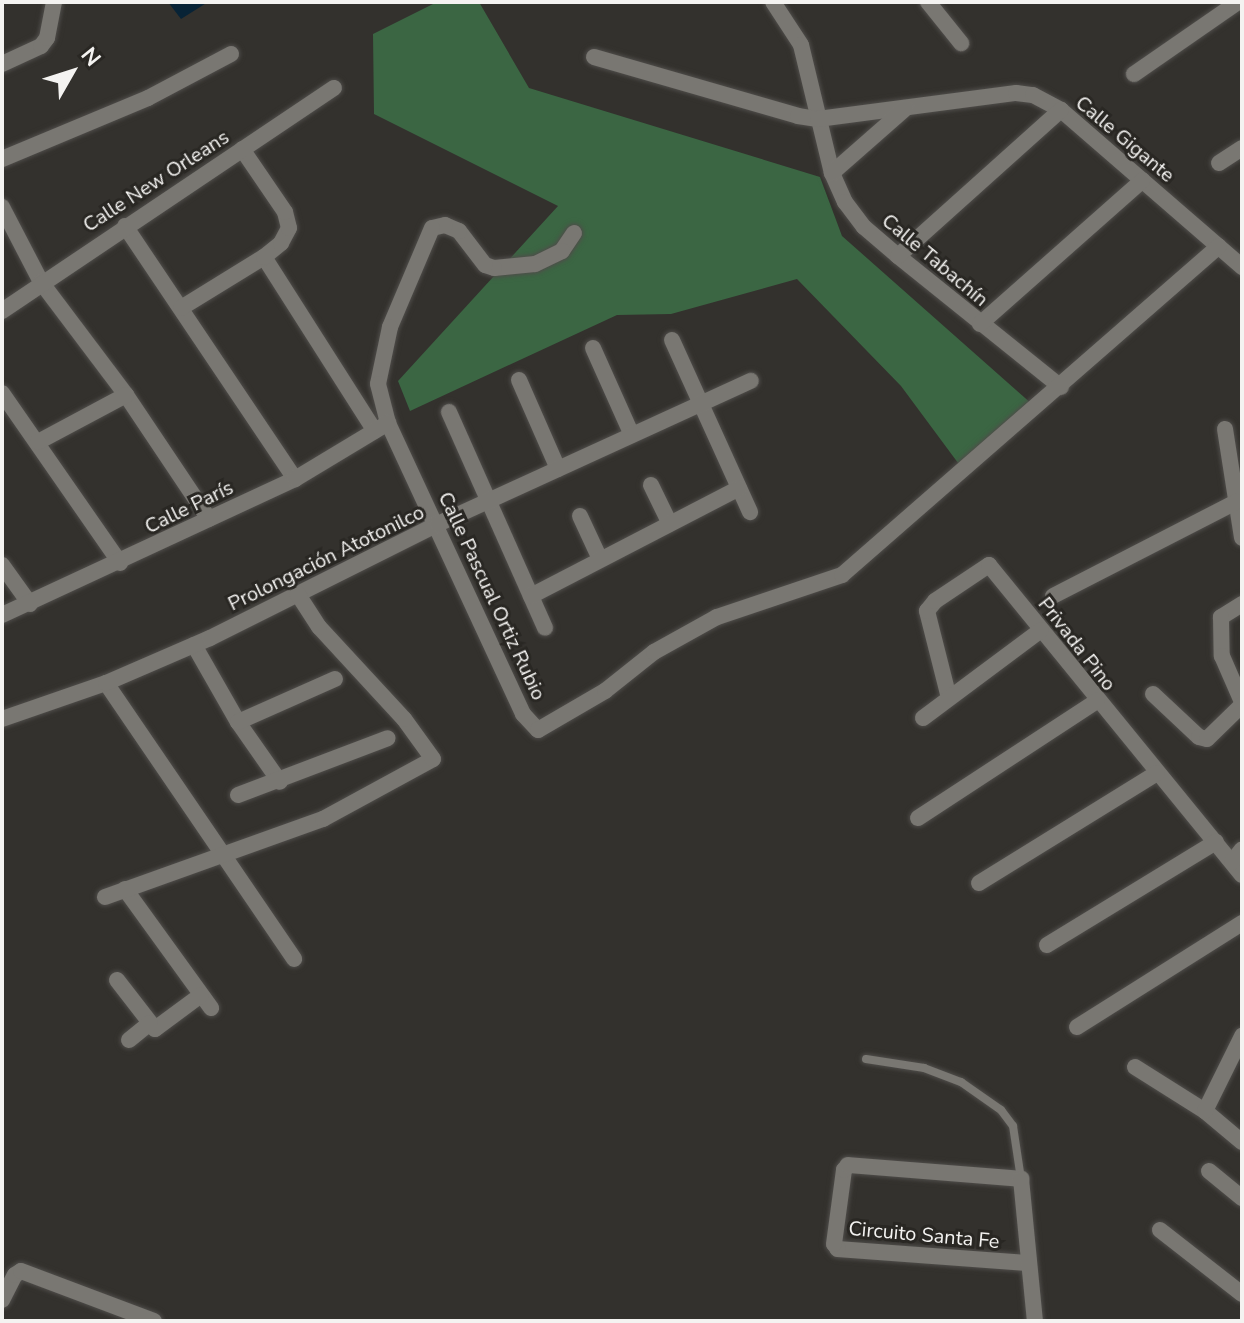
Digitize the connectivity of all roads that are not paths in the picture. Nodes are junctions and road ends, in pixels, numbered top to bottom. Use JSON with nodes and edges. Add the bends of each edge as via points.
{"nodes":[{"id":1,"x":54,"y":2,"type":"edge"},
{"id":2,"x":773,"y":2,"type":"edge"},
{"id":3,"x":928,"y":2,"type":"edge"},
{"id":4,"x":1238,"y":2,"type":"edge"},
{"id":5,"x":961,"y":43,"type":"dead end"},
{"id":6,"x":231,"y":54,"type":"dead end"},
{"id":7,"x":594,"y":57,"type":"dead end"},
{"id":8,"x":2,"y":64,"type":"edge"},
{"id":9,"x":1134,"y":74,"type":"dead end"},
{"id":10,"x":334,"y":88,"type":"dead end"},
{"id":11,"x":906,"y":108,"type":"junction"},
{"id":12,"x":1061,"y":110,"type":"junction"},
{"id":13,"x":818,"y":119,"type":"junction"},
{"id":14,"x":1242,"y":148,"type":"edge"},
{"id":15,"x":242,"y":149,"type":"junction"},
{"id":16,"x":2,"y":159,"type":"edge"},
{"id":17,"x":1219,"y":163,"type":"dead end"},
{"id":18,"x":832,"y":173,"type":"junction"},
{"id":19,"x":1143,"y":180,"type":"junction"},
{"id":20,"x":2,"y":207,"type":"edge"},
{"id":21,"x":125,"y":226,"type":"junction"},
{"id":22,"x":574,"y":233,"type":"dead end"},
{"id":23,"x":1219,"y":246,"type":"junction"},
{"id":24,"x":898,"y":256,"type":"junction"},
{"id":25,"x":264,"y":257,"type":"junction"},
{"id":26,"x":1242,"y":267,"type":"edge"},
{"id":27,"x":41,"y":282,"type":"junction"},
{"id":28,"x":181,"y":308,"type":"junction"},
{"id":29,"x":2,"y":311,"type":"edge"},
{"id":30,"x":980,"y":324,"type":"junction"},
{"id":31,"x":672,"y":340,"type":"dead end"},
{"id":32,"x":593,"y":348,"type":"dead end"},
{"id":33,"x":519,"y":380,"type":"dead end"},
{"id":34,"x":751,"y":381,"type":"dead end"},
{"id":35,"x":1061,"y":387,"type":"junction"},
{"id":36,"x":2,"y":393,"type":"edge"},
{"id":37,"x":126,"y":395,"type":"junction"},
{"id":38,"x":702,"y":404,"type":"junction"},
{"id":39,"x":449,"y":412,"type":"dead end"},
{"id":40,"x":382,"y":427,"type":"junction"},
{"id":41,"x":1225,"y":429,"type":"dead end"},
{"id":42,"x":632,"y":435,"type":"junction"},
{"id":43,"x":38,"y":442,"type":"junction"},
{"id":44,"x":558,"y":469,"type":"junction"},
{"id":45,"x":295,"y":479,"type":"junction"},
{"id":46,"x":651,"y":485,"type":"dead end"},
{"id":47,"x":739,"y":488,"type":"junction"},
{"id":48,"x":488,"y":501,"type":"junction"},
{"id":49,"x":1236,"y":502,"type":"junction"},
{"id":50,"x":750,"y":512,"type":"dead end"},
{"id":51,"x":580,"y":516,"type":"dead end"},
{"id":52,"x":209,"y":519,"type":"junction"},
{"id":53,"x":438,"y":524,"type":"junction"},
{"id":54,"x":670,"y":524,"type":"junction"},
{"id":55,"x":1242,"y":534,"type":"edge"},
{"id":56,"x":600,"y":559,"type":"junction"},
{"id":57,"x":120,"y":563,"type":"junction"},
{"id":58,"x":2,"y":565,"type":"edge"},
{"id":59,"x":297,"y":593,"type":"junction"},
{"id":60,"x":531,"y":596,"type":"junction"},
{"id":61,"x":1053,"y":596,"type":"dead end"},
{"id":62,"x":30,"y":604,"type":"junction"},
{"id":63,"x":1242,"y":604,"type":"edge"},
{"id":64,"x":2,"y":615,"type":"edge"},
{"id":65,"x":545,"y":628,"type":"dead end"},
{"id":66,"x":1041,"y":630,"type":"junction"},
{"id":67,"x":194,"y":645,"type":"junction"},
{"id":68,"x":335,"y":679,"type":"dead end"},
{"id":69,"x":106,"y":683,"type":"junction"},
{"id":70,"x":1153,"y":694,"type":"dead end"},
{"id":71,"x":949,"y":698,"type":"junction"},
{"id":72,"x":1097,"y":701,"type":"junction"},
{"id":73,"x":1242,"y":704,"type":"edge"},
{"id":74,"x":923,"y":718,"type":"dead end"},
{"id":75,"x":2,"y":719,"type":"edge"},
{"id":76,"x":238,"y":722,"type":"junction"},
{"id":77,"x":388,"y":738,"type":"dead end"},
{"id":78,"x":1157,"y":773,"type":"junction"},
{"id":79,"x":280,"y":782,"type":"junction"},
{"id":80,"x":238,"y":795,"type":"dead end"},
{"id":81,"x":918,"y":818,"type":"dead end"},
{"id":82,"x":1216,"y":842,"type":"junction"},
{"id":83,"x":223,"y":854,"type":"junction"},
{"id":84,"x":1239,"y":862,"type":"edge"},
{"id":85,"x":979,"y":883,"type":"dead end"},
{"id":86,"x":125,"y":889,"type":"junction"},
{"id":87,"x":105,"y":897,"type":"dead end"},
{"id":88,"x":1242,"y":923,"type":"edge"},
{"id":89,"x":1047,"y":945,"type":"dead end"},
{"id":90,"x":294,"y":959,"type":"dead end"},
{"id":91,"x":117,"y":980,"type":"dead end"},
{"id":92,"x":150,"y":1023,"type":"junction"},
{"id":93,"x":1077,"y":1027,"type":"dead end"},
{"id":94,"x":1242,"y":1036,"type":"edge"},
{"id":95,"x":129,"y":1040,"type":"dead end"},
{"id":96,"x":866,"y":1059,"type":"dead end"},
{"id":97,"x":1135,"y":1067,"type":"dead end"},
{"id":98,"x":1205,"y":1111,"type":"junction"},
{"id":99,"x":1242,"y":1142,"type":"edge"},
{"id":100,"x":1209,"y":1171,"type":"dead end"},
{"id":101,"x":1021,"y":1179,"type":"junction"},
{"id":102,"x":1242,"y":1198,"type":"edge"},
{"id":103,"x":1160,"y":1230,"type":"dead end"},
{"id":104,"x":1027,"y":1263,"type":"junction"},
{"id":105,"x":1242,"y":1294,"type":"edge"},
{"id":106,"x":2,"y":1300,"type":"edge"},
{"id":107,"x":154,"y":1321,"type":"edge"},
{"id":108,"x":1035,"y":1321,"type":"edge"}],
"edges":[{"from":1,"to":8,"type":"street","via":[[41,46]]},
{"from":2,"to":13,"type":"street","name":"Calle Tabachín","via":[[801,45]]},
{"from":3,"to":5,"type":"street"},
{"from":4,"to":9,"type":"street"},
{"from":6,"to":16,"type":"street","via":[[148,98]]},
{"from":7,"to":13,"type":"street","name":"Calle Gigante"},
{"from":10,"to":15,"type":"street","name":"Calle New Orleans"},
{"from":11,"to":12,"type":"street","name":"Calle Gigante","via":[[1016,93],[1033,95]]},
{"from":11,"to":13,"type":"street","name":"Calle Gigante"},
{"from":11,"to":18,"type":"street"},
{"from":12,"to":19,"type":"street","name":"Calle Gigante"},
{"from":12,"to":24,"type":"street"},
{"from":13,"to":18,"type":"street","name":"Calle Tabachín"},
{"from":14,"to":17,"type":"street"},
{"from":15,"to":21,"type":"street","name":"Calle New Orleans"},
{"from":15,"to":25,"type":"street","via":[[285,212],[289,228]]},
{"from":18,"to":24,"type":"street","name":"Calle Tabachín","via":[[864,227]]},
{"from":19,"to":23,"type":"street","name":"Calle Gigante"},
{"from":19,"to":30,"type":"street"},
{"from":20,"to":27,"type":"street"},
{"from":21,"to":27,"type":"street","name":"Calle New Orleans"},
{"from":21,"to":28,"type":"street"},
{"from":22,"to":40,"type":"street","via":[[562,251],[535,264],[494,268],[485,265],[459,231],[445,225],[432,228],[390,327],[378,384]]},
{"from":23,"to":26,"type":"street","name":"Calle Gigante"},
{"from":23,"to":35,"type":"street"},
{"from":24,"to":30,"type":"street","name":"Calle Tabachín"},
{"from":25,"to":28,"type":"street"},
{"from":25,"to":40,"type":"street"},
{"from":27,"to":29,"type":"street","name":"Calle New Orleans"},
{"from":27,"to":37,"type":"street"},
{"from":28,"to":45,"type":"street"},
{"from":30,"to":35,"type":"street","name":"Calle Tabachín"},
{"from":31,"to":38,"type":"street"},
{"from":32,"to":42,"type":"street"},
{"from":33,"to":44,"type":"street"},
{"from":34,"to":38,"type":"street","name":"Prolongación Atotonilco"},
{"from":35,"to":53,"type":"street","name":"Calle Pascual Ortiz Rubio","via":[[842,575],[717,617],[654,652],[605,691],[538,730],[523,714]]},
{"from":36,"to":43,"type":"street"},
{"from":37,"to":43,"type":"street"},
{"from":37,"to":52,"type":"street"},
{"from":38,"to":42,"type":"street","name":"Prolongación Atotonilco"},
{"from":38,"to":47,"type":"street"},
{"from":39,"to":48,"type":"street"},
{"from":40,"to":45,"type":"street","name":"Calle París"},
{"from":40,"to":53,"type":"street","name":"Calle Pascual Ortiz Rubio"},
{"from":41,"to":49,"type":"street"},
{"from":42,"to":44,"type":"street","name":"Prolongación Atotonilco"},
{"from":43,"to":57,"type":"street"},
{"from":44,"to":48,"type":"street","name":"Prolongación Atotonilco"},
{"from":45,"to":52,"type":"street","name":"Calle París"},
{"from":46,"to":54,"type":"street"},
{"from":47,"to":50,"type":"street"},
{"from":47,"to":54,"type":"street"},
{"from":48,"to":53,"type":"street","name":"Prolongación Atotonilco"},
{"from":48,"to":60,"type":"street"},
{"from":49,"to":55,"type":"street"},
{"from":49,"to":61,"type":"street"},
{"from":51,"to":56,"type":"street"},
{"from":52,"to":57,"type":"street","name":"Calle París"},
{"from":53,"to":59,"type":"street","name":"Prolongación Atotonilco"},
{"from":54,"to":56,"type":"street"},
{"from":56,"to":60,"type":"street"},
{"from":57,"to":62,"type":"street","name":"Calle París"},
{"from":58,"to":62,"type":"street"},
{"from":59,"to":67,"type":"street","name":"Prolongación Atotonilco"},
{"from":59,"to":83,"type":"street","via":[[319,627],[404,719],[433,759],[323,819]]},
{"from":60,"to":65,"type":"street"},
{"from":62,"to":64,"type":"street","name":"Calle París"},
{"from":63,"to":73,"type":"street","via":[[1221,617],[1222,656]]},
{"from":66,"to":71,"type":"street"},
{"from":66,"to":71,"type":"street","name":"Privada Pino","via":[[989,565],[935,601],[927,611]]},
{"from":66,"to":72,"type":"street","name":"Privada Pino"},
{"from":67,"to":69,"type":"street","name":"Prolongación Atotonilco"},
{"from":67,"to":76,"type":"street"},
{"from":68,"to":76,"type":"street"},
{"from":69,"to":75,"type":"street","name":"Prolongación Atotonilco"},
{"from":69,"to":83,"type":"street"},
{"from":70,"to":73,"type":"street","via":[[1207,739]]},
{"from":71,"to":74,"type":"street"},
{"from":72,"to":78,"type":"street","name":"Privada Pino"},
{"from":72,"to":81,"type":"street"},
{"from":76,"to":79,"type":"street"},
{"from":77,"to":79,"type":"street"},
{"from":78,"to":82,"type":"street","name":"Privada Pino"},
{"from":78,"to":85,"type":"street"},
{"from":79,"to":80,"type":"street"},
{"from":82,"to":84,"type":"street","name":"Privada Pino"},
{"from":82,"to":89,"type":"street"},
{"from":83,"to":86,"type":"street"},
{"from":83,"to":90,"type":"street"},
{"from":86,"to":87,"type":"street"},
{"from":86,"to":92,"type":"street","via":[[206,1001],[155,1029]]},
{"from":88,"to":93,"type":"street"},
{"from":91,"to":92,"type":"street"},
{"from":92,"to":95,"type":"street"},
{"from":94,"to":98,"type":"street"},
{"from":96,"to":101,"type":"lane","via":[[924,1068],[961,1082],[1001,1110],[1013,1126]]},
{"from":97,"to":98,"type":"street"},
{"from":98,"to":99,"type":"street"},
{"from":100,"to":102,"type":"street"},
{"from":101,"to":104,"type":"street"},
{"from":101,"to":104,"type":"street","name":"Circuito Santa Fe","via":[[848,1165],[834,1244],[838,1249]]},
{"from":103,"to":105,"type":"street"},
{"from":104,"to":108,"type":"street"},
{"from":106,"to":107,"type":"street","via":[[21,1271]]}]}
